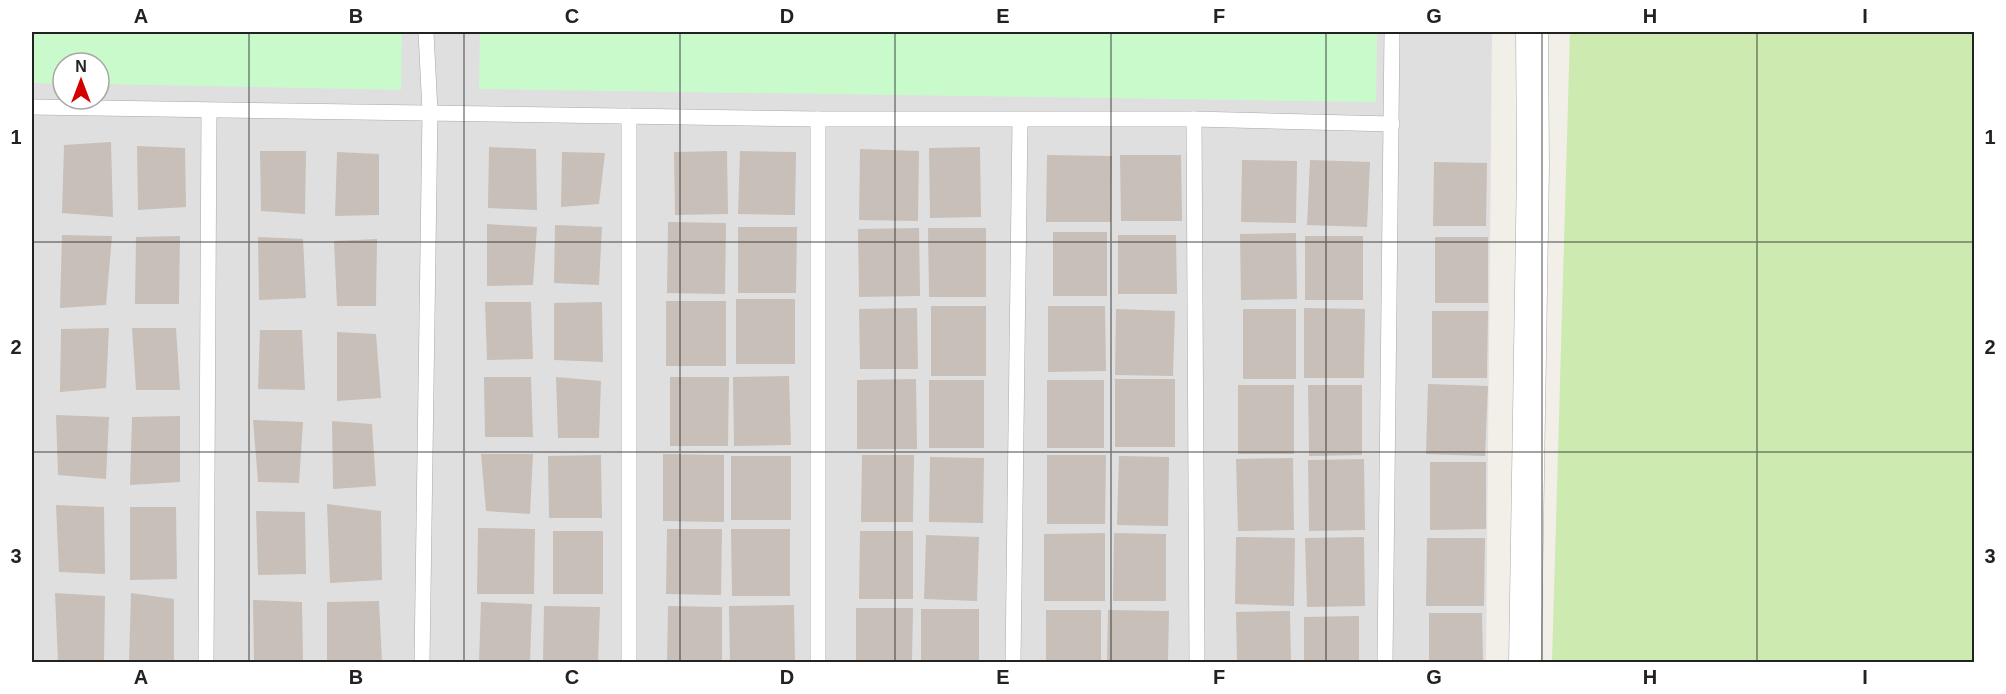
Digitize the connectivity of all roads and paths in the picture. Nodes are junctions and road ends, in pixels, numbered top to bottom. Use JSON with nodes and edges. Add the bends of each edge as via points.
{"nodes":[{"id":1,"x":426,"y":32,"type":"edge"},
{"id":2,"x":1392,"y":32,"type":"edge"},
{"id":3,"x":1532,"y":32,"type":"edge"},
{"id":4,"x":32,"y":107,"type":"edge"},
{"id":5,"x":209,"y":111,"type":"junction"},
{"id":6,"x":430,"y":112,"type":"junction"},
{"id":7,"x":629,"y":116,"type":"junction"},
{"id":8,"x":818,"y":119,"type":"junction"},
{"id":9,"x":1194,"y":119,"type":"junction"},
{"id":10,"x":1020,"y":120,"type":"junction"},
{"id":11,"x":1392,"y":124,"type":"junction"},
{"id":12,"x":206,"y":663,"type":"edge"},
{"id":13,"x":422,"y":663,"type":"edge"},
{"id":14,"x":629,"y":663,"type":"edge"},
{"id":15,"x":818,"y":663,"type":"edge"},
{"id":16,"x":1013,"y":663,"type":"edge"},
{"id":17,"x":1197,"y":663,"type":"edge"},
{"id":18,"x":1385,"y":663,"type":"edge"},
{"id":19,"x":1525,"y":663,"type":"edge"}],
"edges":[{"from":1,"to":6,"type":"lane"},
{"from":2,"to":11,"type":"lane"},
{"from":3,"to":19,"type":"street"},
{"from":4,"to":5,"type":"lane"},
{"from":5,"to":6,"type":"lane"},
{"from":5,"to":12,"type":"lane"},
{"from":6,"to":7,"type":"lane"},
{"from":6,"to":13,"type":"lane"},
{"from":7,"to":8,"type":"lane"},
{"from":7,"to":14,"type":"lane"},
{"from":8,"to":10,"type":"lane"},
{"from":8,"to":15,"type":"lane"},
{"from":9,"to":10,"type":"lane"},
{"from":9,"to":11,"type":"lane"},
{"from":9,"to":17,"type":"lane"},
{"from":10,"to":16,"type":"lane"},
{"from":11,"to":18,"type":"lane"}]}
